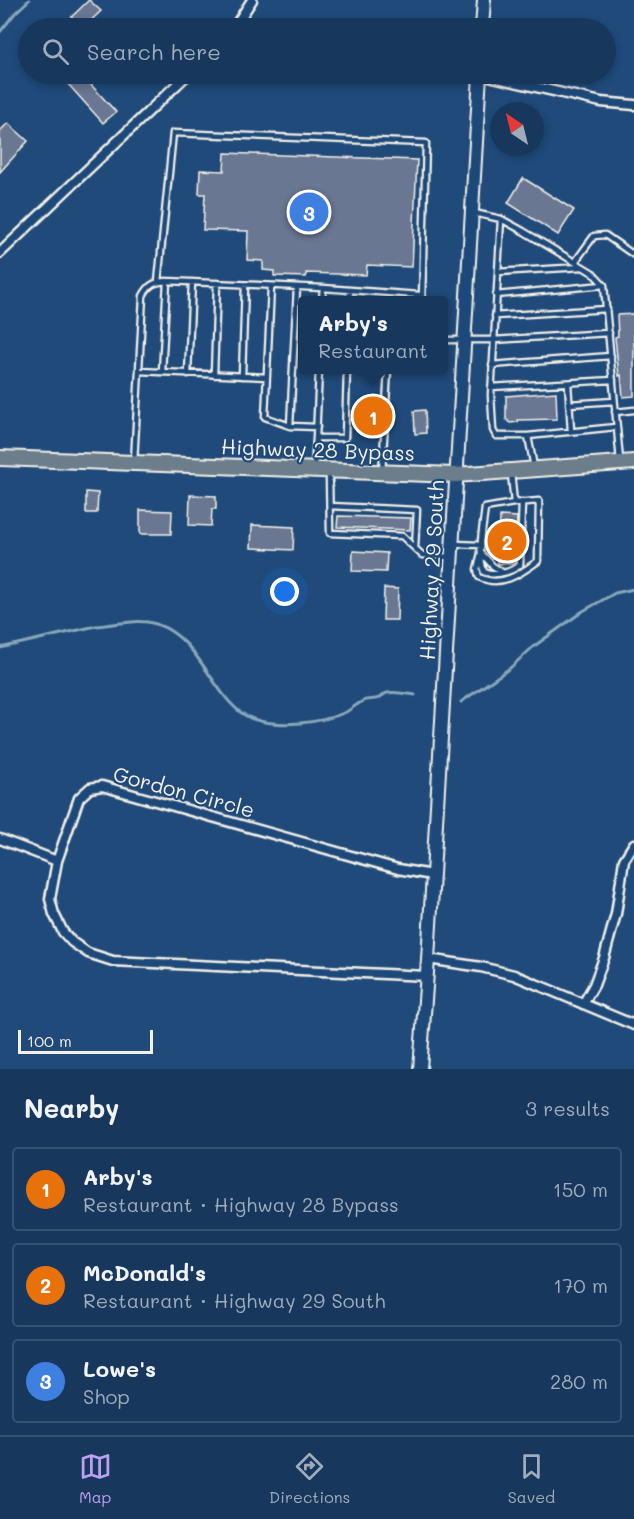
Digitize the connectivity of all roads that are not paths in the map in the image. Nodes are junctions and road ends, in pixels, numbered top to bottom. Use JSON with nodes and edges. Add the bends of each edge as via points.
{"nodes":[{"id":1,"x":252,"y":0,"type":"edge"},
{"id":2,"x":484,"y":0,"type":"edge"},
{"id":3,"x":240,"y":18,"type":"edge"},
{"id":4,"x":483,"y":18,"type":"edge"},
{"id":5,"x":178,"y":84,"type":"edge"},
{"id":6,"x":479,"y":84,"type":"edge"},
{"id":7,"x":523,"y":84,"type":"edge"},
{"id":8,"x":634,"y":105,"type":"edge"},
{"id":9,"x":471,"y":213,"type":"junction"},
{"id":10,"x":501,"y":219,"type":"junction"},
{"id":11,"x":0,"y":254,"type":"edge"},
{"id":12,"x":634,"y":255,"type":"edge"},
{"id":13,"x":574,"y":262,"type":"junction"},
{"id":14,"x":583,"y":267,"type":"junction"},
{"id":15,"x":498,"y":272,"type":"junction"},
{"id":16,"x":167,"y":281,"type":"junction"},
{"id":17,"x":158,"y":282,"type":"junction"},
{"id":18,"x":192,"y":282,"type":"junction"},
{"id":19,"x":217,"y":283,"type":"junction"},
{"id":20,"x":245,"y":285,"type":"junction"},
{"id":21,"x":604,"y":285,"type":"junction"},
{"id":22,"x":272,"y":286,"type":"junction"},
{"id":23,"x":297,"y":287,"type":"junction"},
{"id":24,"x":323,"y":288,"type":"junction"},
{"id":25,"x":350,"y":290,"type":"junction"},
{"id":26,"x":496,"y":295,"type":"junction"},
{"id":27,"x":322,"y":296,"type":"edge"},
{"id":28,"x":349,"y":296,"type":"edge"},
{"id":29,"x":420,"y":296,"type":"edge"},
{"id":30,"x":422,"y":296,"type":"edge"},
{"id":31,"x":608,"y":309,"type":"junction"},
{"id":32,"x":495,"y":316,"type":"junction"},
{"id":33,"x":609,"y":333,"type":"junction"},
{"id":34,"x":448,"y":340,"type":"edge"},
{"id":35,"x":464,"y":340,"type":"junction"},
{"id":36,"x":494,"y":340,"type":"junction"},
{"id":37,"x":611,"y":356,"type":"junction"},
{"id":38,"x":492,"y":366,"type":"junction"},
{"id":39,"x":139,"y":371,"type":"junction"},
{"id":40,"x":162,"y":372,"type":"junction"},
{"id":41,"x":188,"y":374,"type":"junction"},
{"id":42,"x":319,"y":374,"type":"edge"},
{"id":43,"x":347,"y":374,"type":"edge"},
{"id":44,"x":388,"y":374,"type":"edge"},
{"id":45,"x":214,"y":375,"type":"junction"},
{"id":46,"x":242,"y":376,"type":"junction"},
{"id":47,"x":267,"y":377,"type":"junction"},
{"id":48,"x":613,"y":380,"type":"junction"},
{"id":49,"x":568,"y":383,"type":"junction"},
{"id":50,"x":491,"y":387,"type":"junction"},
{"id":51,"x":614,"y":401,"type":"junction"},
{"id":52,"x":569,"y":404,"type":"junction"},
{"id":53,"x":634,"y":410,"type":"edge"},
{"id":54,"x":615,"y":412,"type":"junction"},
{"id":55,"x":290,"y":426,"type":"junction"},
{"id":56,"x":616,"y":426,"type":"junction"},
{"id":57,"x":317,"y":427,"type":"junction"},
{"id":58,"x":571,"y":431,"type":"junction"},
{"id":59,"x":528,"y":436,"type":"junction"},
{"id":60,"x":316,"y":438,"type":"junction"},
{"id":61,"x":0,"y":459,"type":"edge"},
{"id":62,"x":627,"y":463,"type":"edge"},
{"id":63,"x":134,"y":464,"type":"junction"},
{"id":64,"x":314,"y":470,"type":"junction"},
{"id":65,"x":329,"y":471,"type":"junction"},
{"id":66,"x":535,"y":471,"type":"junction"},
{"id":67,"x":511,"y":472,"type":"junction"},
{"id":68,"x":382,"y":473,"type":"junction"},
{"id":69,"x":455,"y":475,"type":"junction"},
{"id":70,"x":514,"y":502,"type":"junction"},
{"id":71,"x":522,"y":502,"type":"junction"},
{"id":72,"x":330,"y":506,"type":"junction"},
{"id":73,"x":481,"y":545,"type":"junction"},
{"id":74,"x":415,"y":548,"type":"junction"},
{"id":75,"x":451,"y":550,"type":"junction"},
{"id":76,"x":481,"y":553,"type":"junction"},
{"id":77,"x":502,"y":572,"type":"junction"},
{"id":78,"x":0,"y":839,"type":"edge"},
{"id":79,"x":634,"y":844,"type":"edge"},
{"id":80,"x":57,"y":861,"type":"junction"},
{"id":81,"x":432,"y":875,"type":"junction"},
{"id":82,"x":428,"y":959,"type":"junction"},
{"id":83,"x":427,"y":976,"type":"junction"},
{"id":84,"x":583,"y":1004,"type":"junction"},
{"id":85,"x":634,"y":1025,"type":"edge"},
{"id":86,"x":420,"y":1069,"type":"edge"}],
"edges":[{"from":1,"to":3,"type":"street"},
{"from":2,"to":4,"type":"main road"},
{"from":5,"to":11,"type":"street"},
{"from":6,"to":9,"type":"main road","name":"Highway 29 South"},
{"from":7,"to":8,"type":"street","via":[[601,102]]},
{"from":9,"to":10,"type":"lane"},
{"from":9,"to":35,"type":"main road","name":"Highway 29 South"},
{"from":10,"to":13,"type":"lane"},
{"from":10,"to":15,"type":"lane"},
{"from":12,"to":13,"type":"lane","via":[[605,235],[594,236]]},
{"from":13,"to":14,"type":"lane"},
{"from":14,"to":15,"type":"lane"},
{"from":14,"to":21,"type":"lane"},
{"from":15,"to":26,"type":"lane"},
{"from":16,"to":17,"type":"lane"},
{"from":16,"to":18,"type":"lane"},
{"from":16,"to":40,"type":"lane"},
{"from":17,"to":30,"type":"lane","via":[[173,133],[426,143]]},
{"from":17,"to":39,"type":"lane","via":[[147,288],[143,296]]},
{"from":18,"to":19,"type":"lane"},
{"from":18,"to":41,"type":"lane"},
{"from":19,"to":20,"type":"lane"},
{"from":19,"to":45,"type":"lane"},
{"from":20,"to":22,"type":"lane"},
{"from":20,"to":46,"type":"lane"},
{"from":21,"to":26,"type":"lane"},
{"from":21,"to":31,"type":"lane"},
{"from":22,"to":23,"type":"lane"},
{"from":22,"to":47,"type":"lane"},
{"from":23,"to":24,"type":"lane"},
{"from":23,"to":55,"type":"lane"},
{"from":24,"to":25,"type":"lane"},
{"from":24,"to":27,"type":"lane"},
{"from":25,"to":28,"type":"lane"},
{"from":25,"to":29,"type":"lane"},
{"from":26,"to":32,"type":"lane"},
{"from":31,"to":32,"type":"lane"},
{"from":31,"to":33,"type":"lane"},
{"from":32,"to":36,"type":"lane"},
{"from":33,"to":36,"type":"lane"},
{"from":33,"to":37,"type":"lane"},
{"from":34,"to":35,"type":"lane"},
{"from":35,"to":36,"type":"lane"},
{"from":35,"to":69,"type":"main road","name":"Highway 29 South"},
{"from":36,"to":38,"type":"lane"},
{"from":37,"to":38,"type":"lane"},
{"from":37,"to":48,"type":"lane"},
{"from":38,"to":50,"type":"lane"},
{"from":39,"to":40,"type":"lane"},
{"from":39,"to":63,"type":"lane"},
{"from":40,"to":41,"type":"lane"},
{"from":41,"to":45,"type":"lane"},
{"from":42,"to":57,"type":"lane"},
{"from":43,"to":60,"type":"lane","via":[[345,438]]},
{"from":44,"to":68,"type":"lane"},
{"from":45,"to":46,"type":"lane"},
{"from":46,"to":47,"type":"lane"},
{"from":47,"to":55,"type":"lane","via":[[265,417]]},
{"from":48,"to":49,"type":"lane"},
{"from":48,"to":51,"type":"lane"},
{"from":49,"to":50,"type":"lane"},
{"from":49,"to":52,"type":"lane"},
{"from":50,"to":59,"type":"lane","via":[[496,436]]},
{"from":51,"to":52,"type":"lane"},
{"from":51,"to":54,"type":"lane"},
{"from":52,"to":58,"type":"lane"},
{"from":53,"to":54,"type":"lane"},
{"from":54,"to":56,"type":"lane"},
{"from":55,"to":57,"type":"lane"},
{"from":56,"to":58,"type":"lane"},
{"from":56,"to":62,"type":"lane"},
{"from":57,"to":60,"type":"lane"},
{"from":58,"to":59,"type":"lane"},
{"from":59,"to":66,"type":"lane"},
{"from":60,"to":64,"type":"lane"},
{"from":61,"to":63,"type":"highway","name":"Highway 28 Bypass"},
{"from":62,"to":66,"type":"highway","name":"Highway 28 Bypass"},
{"from":63,"to":64,"type":"highway","name":"Highway 28 Bypass"},
{"from":64,"to":65,"type":"highway","name":"Highway 28 Bypass"},
{"from":65,"to":68,"type":"highway","name":"Highway 28 Bypass"},
{"from":65,"to":72,"type":"lane"},
{"from":66,"to":67,"type":"highway","name":"Highway 28 Bypass"},
{"from":67,"to":69,"type":"highway","name":"Highway 28 Bypass"},
{"from":67,"to":70,"type":"lane"},
{"from":68,"to":69,"type":"highway","name":"Highway 28 Bypass"},
{"from":69,"to":75,"type":"main road","name":"Highway 29 South"},
{"from":70,"to":71,"type":"lane"},
{"from":70,"to":73,"type":"lane","via":[[485,508]]},
{"from":71,"to":76,"type":"lane","via":[[539,501],[538,561],[514,578],[489,582],[479,577]]},
{"from":71,"to":77,"type":"lane","via":[[520,565]]},
{"from":72,"to":74,"type":"lane","via":[[330,533],[402,536]]},
{"from":72,"to":74,"type":"lane","via":[[417,510]]},
{"from":73,"to":75,"type":"lane"},
{"from":73,"to":76,"type":"lane"},
{"from":74,"to":75,"type":"lane","via":[[422,555]]},
{"from":75,"to":81,"type":"main road","name":"Highway 29 South"},
{"from":76,"to":77,"type":"lane"},
{"from":76,"to":77,"type":"lane","via":[[484,572]]},
{"from":78,"to":80,"type":"street"},
{"from":79,"to":84,"type":"street","via":[[624,860],[604,958]]},
{"from":80,"to":81,"type":"street","name":"Gordon Circle","via":[[79,798],[90,788],[102,786],[398,869]]},
{"from":80,"to":83,"type":"street","name":"Gordon Circle","via":[[50,899],[54,914],[72,942],[100,958]]},
{"from":81,"to":82,"type":"main road","name":"Highway 29 South"},
{"from":82,"to":83,"type":"main road","name":"Highway 29 South"},
{"from":82,"to":84,"type":"street","via":[[514,975]]},
{"from":83,"to":86,"type":"main road","name":"Highway 29 South"},
{"from":84,"to":85,"type":"street"}]}
